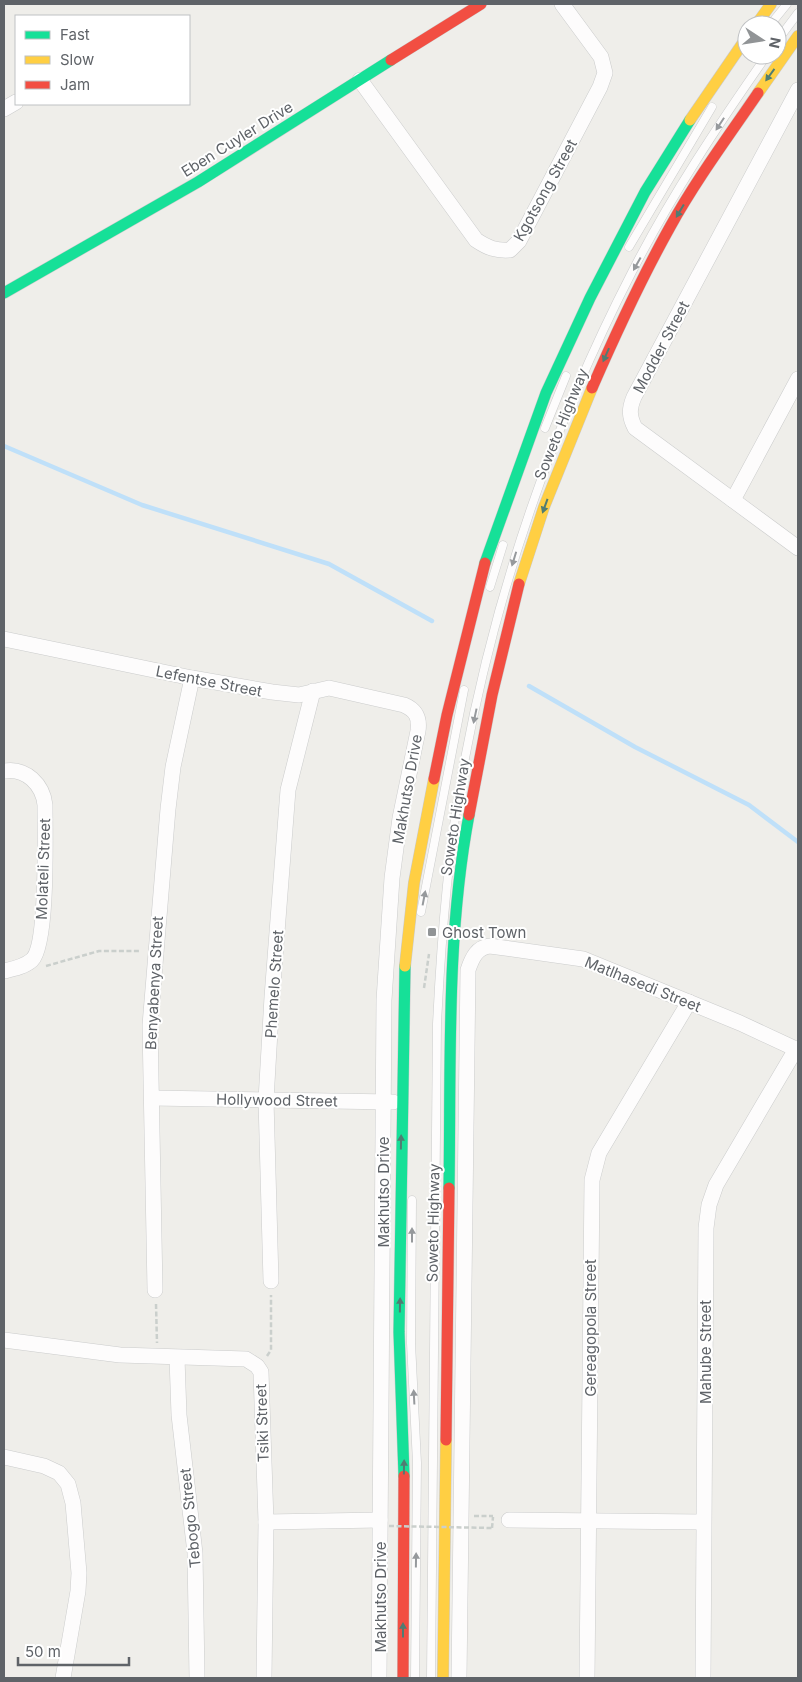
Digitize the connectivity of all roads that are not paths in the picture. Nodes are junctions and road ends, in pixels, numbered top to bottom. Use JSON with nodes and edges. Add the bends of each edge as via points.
{"nodes":[{"id":1,"x":481,"y":4,"type":"edge"},
{"id":2,"x":562,"y":4,"type":"edge"},
{"id":3,"x":772,"y":4,"type":"edge"},
{"id":4,"x":787,"y":4,"type":"edge"},
{"id":5,"x":798,"y":13,"type":"edge"},
{"id":6,"x":764,"y":15,"type":"edge"},
{"id":7,"x":778,"y":15,"type":"edge"},
{"id":8,"x":787,"y":28,"type":"edge"},
{"id":9,"x":798,"y":36,"type":"edge"},
{"id":10,"x":737,"y":52,"type":"edge"},
{"id":11,"x":760,"y":65,"type":"edge"},
{"id":12,"x":360,"y":80,"type":"junction"},
{"id":13,"x":798,"y":90,"type":"edge"},
{"id":14,"x":15,"y":103,"type":"edge"},
{"id":15,"x":714,"y":103,"type":"dead end"},
{"id":16,"x":4,"y":109,"type":"edge"},
{"id":17,"x":625,"y":254,"type":"dead end"},
{"id":18,"x":4,"y":292,"type":"edge"},
{"id":19,"x":570,"y":366,"type":"dead end"},
{"id":20,"x":798,"y":380,"type":"edge"},
{"id":21,"x":541,"y":437,"type":"dead end"},
{"id":22,"x":524,"y":482,"type":"dead end"},
{"id":23,"x":517,"y":499,"type":"dead end"},
{"id":24,"x":733,"y":500,"type":"junction"},
{"id":25,"x":506,"y":534,"type":"dead end"},
{"id":26,"x":798,"y":548,"type":"edge"},
{"id":27,"x":488,"y":594,"type":"dead end"},
{"id":28,"x":4,"y":639,"type":"edge"},
{"id":29,"x":192,"y":678,"type":"junction"},
{"id":30,"x":466,"y":683,"type":"dead end"},
{"id":31,"x":313,"y":691,"type":"junction"},
{"id":32,"x":414,"y":710,"type":"joint"},
{"id":33,"x":4,"y":771,"type":"edge"},
{"id":34,"x":420,"y":917,"type":"dead end"},
{"id":35,"x":4,"y":971,"type":"edge"},
{"id":36,"x":688,"y":1002,"type":"junction"},
{"id":37,"x":797,"y":1049,"type":"edge"},
{"id":38,"x":152,"y":1098,"type":"junction"},
{"id":39,"x":266,"y":1100,"type":"junction"},
{"id":40,"x":384,"y":1102,"type":"junction"},
{"id":41,"x":402,"y":1102,"type":"junction"},
{"id":42,"x":412,"y":1187,"type":"dead end"},
{"id":43,"x":271,"y":1281,"type":"road end"},
{"id":44,"x":155,"y":1290,"type":"road end"},
{"id":45,"x":4,"y":1340,"type":"edge"},
{"id":46,"x":177,"y":1358,"type":"junction"},
{"id":47,"x":4,"y":1457,"type":"edge"},
{"id":48,"x":509,"y":1520,"type":"dead end"},
{"id":49,"x":266,"y":1522,"type":"junction"},
{"id":50,"x":589,"y":1522,"type":"junction"},
{"id":51,"x":703,"y":1522,"type":"junction"},
{"id":52,"x":385,"y":1523,"type":"junction"},
{"id":53,"x":63,"y":1678,"type":"edge"},
{"id":54,"x":197,"y":1678,"type":"edge"},
{"id":55,"x":264,"y":1678,"type":"edge"},
{"id":56,"x":379,"y":1678,"type":"edge"},
{"id":57,"x":403,"y":1678,"type":"edge"},
{"id":58,"x":415,"y":1678,"type":"edge"},
{"id":59,"x":431,"y":1678,"type":"edge"},
{"id":60,"x":443,"y":1678,"type":"edge"},
{"id":61,"x":459,"y":1678,"type":"edge"},
{"id":62,"x":587,"y":1678,"type":"edge"},
{"id":63,"x":703,"y":1678,"type":"edge"}],
"edges":[{"from":1,"to":12,"type":"main road","name":"Eben Cuyler Drive"},
{"from":2,"to":12,"type":"street","name":"Kgotsong Street","via":[[601,57],[605,73],[519,241],[510,250],[494,250],[476,240]]},
{"from":3,"to":6,"type":"main road"},
{"from":4,"to":7,"type":"lane"},
{"from":5,"to":8,"type":"lane"},
{"from":9,"to":60,"type":"main road","name":"Soweto Highway","one_way":true,"via":[[702,174],[670,227],[613,340],[580,413],[541,515],[521,575],[492,695],[461,874],[452,980]]},
{"from":10,"to":41,"type":"main road","name":"Soweto Highway","via":[[644,192],[594,289],[546,393],[501,515],[464,640],[414,883],[404,974]]},
{"from":11,"to":59,"type":"lane","name":"Soweto Highway","one_way":true,"via":[[664,214],[632,272],[574,396],[514,560],[490,646],[461,780],[441,948],[438,1024]]},
{"from":12,"to":18,"type":"main road","name":"Eben Cuyler Drive","via":[[190,186]]},
{"from":13,"to":24,"type":"street","name":"Modder Street","via":[[630,407],[630,418],[635,428]]},
{"from":14,"to":16,"type":"street"},
{"from":15,"to":17,"type":"lane"},
{"from":19,"to":21,"type":"lane","name":"Soweto Highway"},
{"from":20,"to":24,"type":"street"},
{"from":22,"to":23,"type":"lane","name":"Soweto Highway"},
{"from":24,"to":26,"type":"street","name":"Modder Street"},
{"from":25,"to":27,"type":"lane"},
{"from":28,"to":29,"type":"street","name":"Lefentse Street"},
{"from":29,"to":31,"type":"street","name":"Lefentse Street","via":[[299,695]]},
{"from":29,"to":38,"type":"street","name":"Benyabenya Street","via":[[174,768],[155,951],[150,1025]]},
{"from":34,"to":30,"type":"lane","name":"Soweto Highway","one_way":true},
{"from":31,"to":32,"type":"street","name":"Lefentse Street","via":[[329,688],[400,703]]},
{"from":31,"to":39,"type":"street","name":"Phemelo Street","via":[[288,790]]},
{"from":32,"to":40,"type":"street","name":"Makhutso Drive","via":[[419,725],[400,818],[392,887],[384,1000]]},
{"from":33,"to":35,"type":"street","name":"Molateli Street","via":[[29,777],[44,794],[39,950],[33,960]]},
{"from":36,"to":37,"type":"street","name":"Matlhasedi Street"},
{"from":36,"to":50,"type":"street","name":"Gereagopola Street","via":[[599,1154],[592,1180]]},
{"from":36,"to":61,"type":"street","name":"Matlhasedi Street","via":[[573,956],[490,946],[475,954],[468,970]]},
{"from":37,"to":51,"type":"street","name":"Mahube Street","via":[[716,1184],[709,1205],[706,1228]]},
{"from":38,"to":39,"type":"street","name":"Hollywood Street"},
{"from":38,"to":44,"type":"street","name":"Benyabenya Street"},
{"from":39,"to":40,"type":"street","name":"Hollywood Street"},
{"from":39,"to":43,"type":"street","name":"Phemelo Street"},
{"from":40,"to":41,"type":"street","name":"Hollywood Street"},
{"from":40,"to":52,"type":"street","name":"Makhutso Drive"},
{"from":57,"to":41,"type":"main road","name":"Soweto Highway","one_way":true,"via":[[404,1455],[399,1332]]},
{"from":58,"to":42,"type":"lane","name":"Soweto Highway","one_way":true,"via":[[417,1463],[411,1343]]},
{"from":45,"to":46,"type":"street","name":"Tsiki Street","via":[[93,1353]]},
{"from":46,"to":49,"type":"street","name":"Tsiki Street","via":[[246,1359],[259,1369]]},
{"from":46,"to":54,"type":"street","name":"Tebogo Street","via":[[179,1415],[195,1553]]},
{"from":47,"to":53,"type":"street","via":[[44,1466],[59,1473],[68,1484],[79,1574]]},
{"from":48,"to":50,"type":"street"},
{"from":49,"to":52,"type":"street"},
{"from":49,"to":55,"type":"street","name":"Tsiki Street"},
{"from":50,"to":51,"type":"street"},
{"from":50,"to":62,"type":"street","name":"Gereagopola Street"},
{"from":51,"to":63,"type":"street","name":"Mahube Street"},
{"from":52,"to":56,"type":"street","name":"Makhutso Drive"}]}
